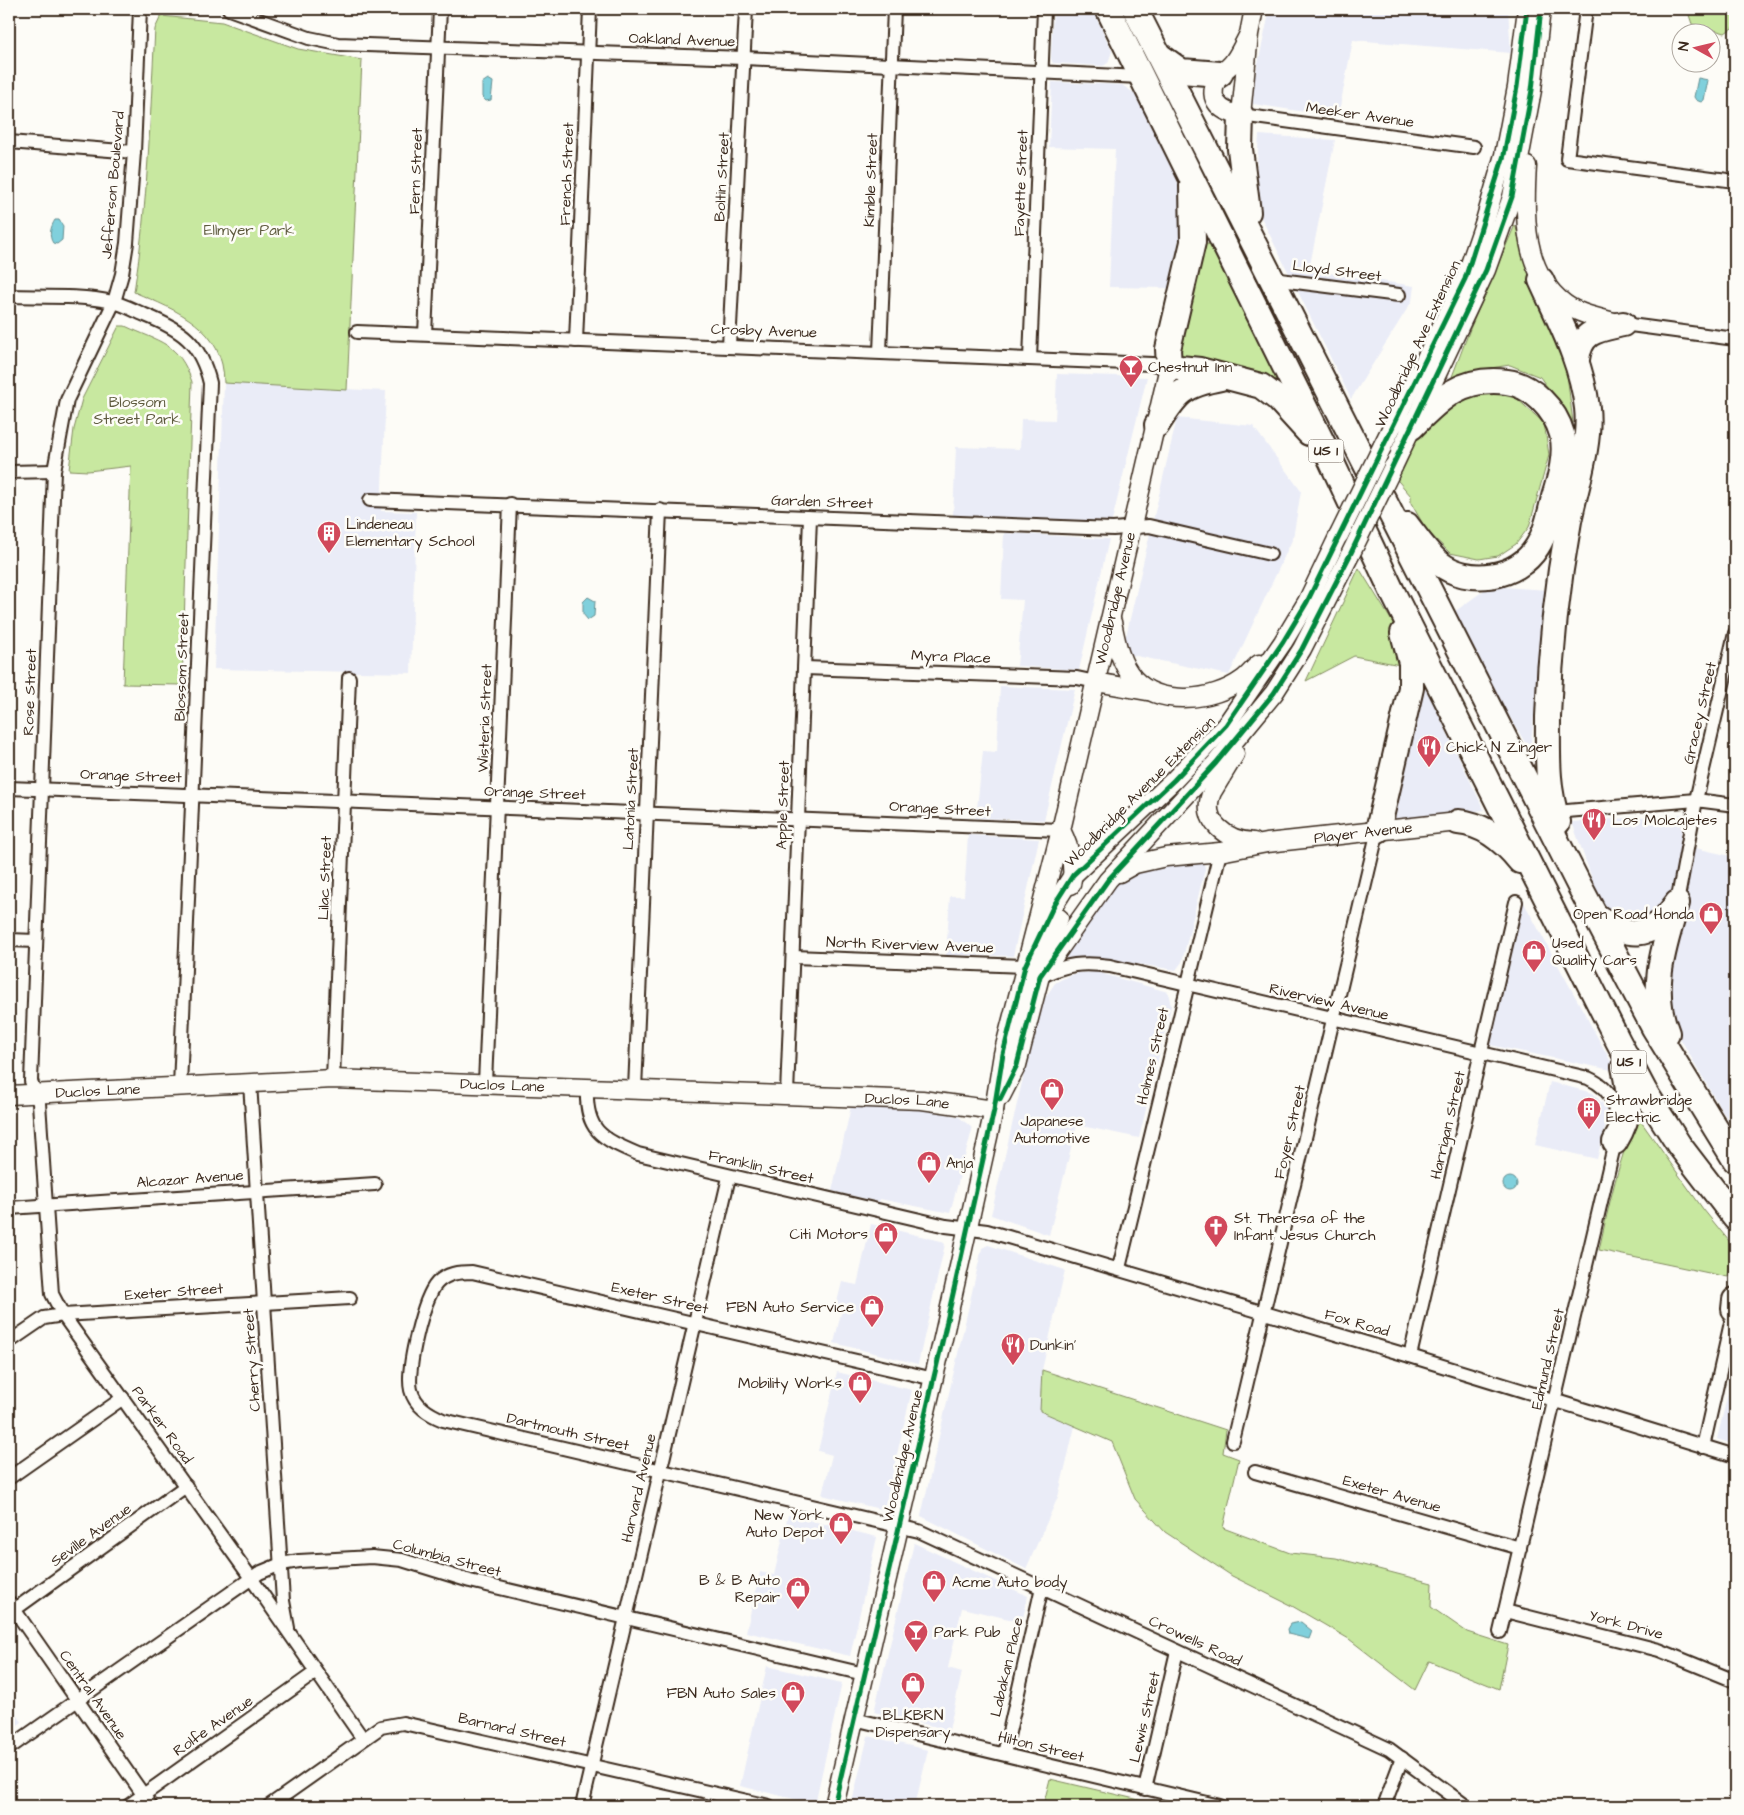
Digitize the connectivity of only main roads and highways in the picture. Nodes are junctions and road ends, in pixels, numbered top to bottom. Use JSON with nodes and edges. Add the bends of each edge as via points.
{"nodes":[{"id":1,"x":1108,"y":9,"type":"edge"},
{"id":2,"x":1135,"y":9,"type":"edge"},
{"id":3,"x":1254,"y":9,"type":"edge"},
{"id":4,"x":1541,"y":9,"type":"edge"},
{"id":5,"x":1526,"y":12,"type":"edge"},
{"id":6,"x":1249,"y":34,"type":"junction"},
{"id":7,"x":1160,"y":56,"type":"junction"},
{"id":8,"x":1220,"y":74,"type":"junction"},
{"id":9,"x":1532,"y":90,"type":"junction"},
{"id":10,"x":1241,"y":115,"type":"junction"},
{"id":11,"x":1191,"y":175,"type":"junction"},
{"id":12,"x":1254,"y":243,"type":"junction"},
{"id":13,"x":1541,"y":280,"type":"junction"},
{"id":14,"x":1623,"y":324,"type":"joint"},
{"id":15,"x":1577,"y":359,"type":"junction"},
{"id":16,"x":1169,"y":367,"type":"junction"},
{"id":17,"x":1226,"y":377,"type":"junction"},
{"id":18,"x":1156,"y":425,"type":"junction"},
{"id":19,"x":1412,"y":427,"type":"junction"},
{"id":20,"x":1327,"y":452,"type":"junction"},
{"id":21,"x":1371,"y":476,"type":"junction"},
{"id":22,"x":1339,"y":535,"type":"joint"},
{"id":23,"x":1350,"y":556,"type":"joint"},
{"id":24,"x":1392,"y":590,"type":"junction"},
{"id":25,"x":1111,"y":619,"type":"junction"},
{"id":26,"x":1283,"y":642,"type":"junction"},
{"id":27,"x":1096,"y":682,"type":"junction"},
{"id":28,"x":1147,"y":691,"type":"junction"},
{"id":29,"x":1274,"y":693,"type":"junction"},
{"id":30,"x":1458,"y":822,"type":"joint"},
{"id":31,"x":1061,"y":830,"type":"junction"},
{"id":32,"x":1378,"y":830,"type":"junction"},
{"id":33,"x":1267,"y":843,"type":"junction"},
{"id":34,"x":1073,"y":875,"type":"junction"},
{"id":35,"x":1108,"y":880,"type":"junction"},
{"id":36,"x":1579,"y":885,"type":"junction"},
{"id":37,"x":1545,"y":893,"type":"junction"},
{"id":38,"x":1596,"y":916,"type":"junction"},
{"id":39,"x":1025,"y":966,"type":"junction"},
{"id":40,"x":1040,"y":976,"type":"junction"},
{"id":41,"x":1618,"y":1041,"type":"junction"},
{"id":42,"x":1689,"y":1086,"type":"junction"},
{"id":43,"x":9,"y":1095,"type":"edge"},
{"id":44,"x":994,"y":1110,"type":"junction"},
{"id":45,"x":1616,"y":1142,"type":"road end"},
{"id":46,"x":1735,"y":1160,"type":"edge"},
{"id":47,"x":1735,"y":1218,"type":"edge"},
{"id":48,"x":834,"y":1806,"type":"edge"}],
"edges":[{"from":1,"to":11,"type":"highway","number":"US 1"},
{"from":2,"to":7,"type":"highway","number":"US 1"},
{"from":3,"to":6,"type":"main road"},
{"from":4,"to":9,"type":"main road","name":"Woodbridge Ave Extension"},
{"from":5,"to":22,"type":"main road","name":"Woodbridge Ave Extension","bridge":true,"via":[[1504,155],[1465,279]]},
{"from":6,"to":8,"type":"main road","via":[[1234,62]]},
{"from":6,"to":10,"type":"main road"},
{"from":7,"to":8,"type":"highway","via":[[1181,71]]},
{"from":7,"to":12,"type":"highway","number":"US 1"},
{"from":8,"to":10,"type":"main road","via":[[1214,96],[1217,105],[1224,111]]},
{"from":9,"to":13,"type":"main road","via":[[1524,213],[1529,244]]},
{"from":9,"to":19,"type":"main road","name":"Woodbridge Ave Extension","via":[[1508,206],[1486,270]]},
{"from":10,"to":12,"type":"highway","via":[[1242,178]]},
{"from":11,"to":16,"type":"highway","via":[[1195,220],[1193,242],[1168,349]]},
{"from":11,"to":20,"type":"highway","number":"US 1"},
{"from":12,"to":21,"type":"highway","number":"US 1"},
{"from":13,"to":14,"type":"main road","via":[[1566,305]]},
{"from":13,"to":15,"type":"highway"},
{"from":14,"to":15,"type":"highway","via":[[1589,333],[1578,345]]},
{"from":15,"to":36,"type":"highway","via":[[1587,409],[1584,450],[1561,565],[1550,657],[1547,773],[1551,802]]},
{"from":16,"to":17,"type":"highway"},
{"from":16,"to":18,"type":"main road","name":"Woodbridge Avenue"},
{"from":17,"to":18,"type":"highway","via":[[1199,382],[1184,390]]},
{"from":17,"to":20,"type":"highway","via":[[1261,386],[1278,399]]},
{"from":18,"to":25,"type":"main road","name":"Woodbridge Avenue"},
{"from":19,"to":21,"type":"highway","via":[[1438,400],[1480,382],[1514,383],[1542,400],[1557,421],[1564,452],[1549,517],[1537,548],[1520,564],[1499,574],[1474,576],[1450,570],[1421,545]]},
{"from":19,"to":23,"type":"main road","name":"Woodbridge Ave Extension","bridge":true},
{"from":20,"to":24,"type":"highway","number":"US 1"},
{"from":21,"to":36,"type":"highway","number":"US 1"},
{"from":22,"to":26,"type":"main road","name":"Woodbridge Avenue Extension","via":[[1307,602]]},
{"from":23,"to":29,"type":"main road","name":"Woodbridge Avenue Extension","via":[[1302,649]]},
{"from":24,"to":32,"type":"highway","via":[[1411,663],[1411,688]]},
{"from":24,"to":37,"type":"highway","number":"US 1"},
{"from":25,"to":27,"type":"main road","name":"Woodbridge Avenue"},
{"from":25,"to":28,"type":"main road","via":[[1125,665]]},
{"from":26,"to":28,"type":"main road","via":[[1242,680],[1218,692],[1190,698]]},
{"from":26,"to":34,"type":"main road","name":"Woodbridge Avenue Extension","via":[[1226,725],[1174,780]]},
{"from":27,"to":28,"type":"main road"},
{"from":27,"to":31,"type":"main road","name":"Woodbridge Avenue"},
{"from":29,"to":33,"type":"main road","via":[[1221,776],[1208,806],[1210,817],[1228,836],[1241,842]]},
{"from":29,"to":35,"type":"main road","name":"Woodbridge Avenue Extension","via":[[1216,763]]},
{"from":30,"to":32,"type":"main road","name":"Player Avenue"},
{"from":30,"to":37,"type":"highway","via":[[1482,827],[1495,836],[1519,859]]},
{"from":31,"to":34,"type":"main road"},
{"from":31,"to":39,"type":"main road","name":"Woodbridge Avenue"},
{"from":32,"to":33,"type":"main road","name":"Player Avenue"},
{"from":33,"to":35,"type":"main road","via":[[1150,860],[1135,864]]},
{"from":34,"to":39,"type":"main road","name":"Woodbridge Avenue Extension","via":[[1054,905]]},
{"from":34,"to":40,"type":"main road","via":[[1069,896],[1044,944]]},
{"from":35,"to":40,"type":"main road","name":"Woodbridge Avenue Extension"},
{"from":36,"to":38,"type":"highway","number":"US 1"},
{"from":37,"to":41,"type":"highway","number":"US 1"},
{"from":38,"to":42,"type":"highway","number":"US 1","via":[[1654,1028]]},
{"from":38,"to":42,"type":"highway","via":[[1621,931],[1642,932],[1664,922],[1677,903],[1661,957],[1658,986],[1661,1018]]},
{"from":39,"to":44,"type":"main road","name":"Woodbridge Avenue","via":[[1003,1054]]},
{"from":40,"to":44,"type":"main road","name":"Woodbridge Avenue","via":[[1017,1065]]},
{"from":41,"to":45,"type":"highway","via":[[1630,1104],[1629,1115]]},
{"from":41,"to":47,"type":"highway","number":"US 1","via":[[1645,1092],[1679,1145]]},
{"from":42,"to":46,"type":"highway","number":"US 1"},
{"from":43,"to":44,"type":"main road","name":"Duclos Lane","via":[[333,1079],[922,1100]]},
{"from":44,"to":48,"type":"main road","name":"Woodbridge Avenue"}]}
